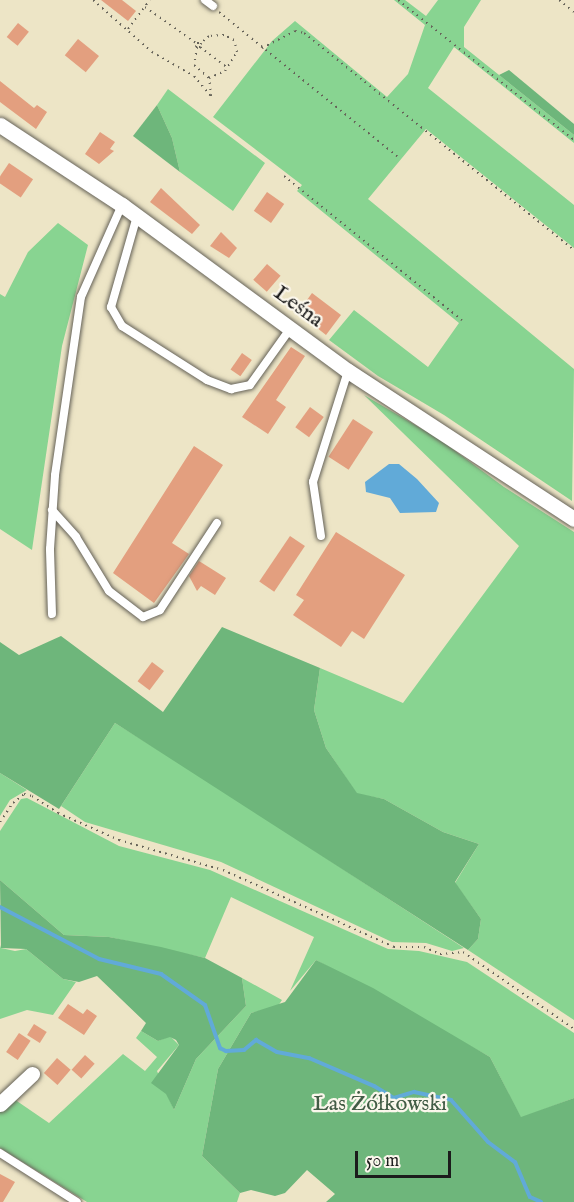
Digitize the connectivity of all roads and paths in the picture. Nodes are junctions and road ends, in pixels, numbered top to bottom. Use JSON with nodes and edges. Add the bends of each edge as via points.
{"nodes":[{"id":1,"x":93,"y":0,"type":"edge"},
{"id":2,"x":150,"y":0,"type":"edge"},
{"id":3,"x":206,"y":0,"type":"edge"},
{"id":4,"x":398,"y":0,"type":"edge"},
{"id":5,"x":559,"y":0,"type":"edge"},
{"id":6,"x":213,"y":6,"type":"joint"},
{"id":7,"x":145,"y":7,"type":"junction"},
{"id":8,"x":574,"y":12,"type":"edge"},
{"id":9,"x":128,"y":29,"type":"junction"},
{"id":10,"x":199,"y":46,"type":"junction"},
{"id":11,"x":262,"y":48,"type":"junction"},
{"id":12,"x":228,"y":67,"type":"junction"},
{"id":13,"x":202,"y":75,"type":"junction"},
{"id":14,"x":209,"y":78,"type":"junction"},
{"id":15,"x":198,"y":80,"type":"junction"},
{"id":16,"x":212,"y":90,"type":"junction"},
{"id":17,"x":208,"y":92,"type":"junction"},
{"id":18,"x":0,"y":125,"type":"edge"},
{"id":19,"x":574,"y":140,"type":"edge"},
{"id":20,"x":399,"y":159,"type":"dead end"},
{"id":21,"x":284,"y":176,"type":"dead end"},
{"id":22,"x":122,"y":205,"type":"junction"},
{"id":23,"x":137,"y":216,"type":"junction"},
{"id":24,"x":574,"y":250,"type":"edge"},
{"id":25,"x":462,"y":320,"type":"dead end"},
{"id":26,"x":290,"y":329,"type":"junction"},
{"id":27,"x":348,"y":371,"type":"junction"},
{"id":28,"x":52,"y":510,"type":"junction"},
{"id":29,"x":574,"y":519,"type":"edge"},
{"id":30,"x":217,"y":523,"type":"dead end"},
{"id":31,"x":321,"y":536,"type":"dead end"},
{"id":32,"x":52,"y":614,"type":"dead end"},
{"id":33,"x":0,"y":822,"type":"edge"},
{"id":34,"x":574,"y":1029,"type":"edge"},
{"id":35,"x":32,"y":1074,"type":"dead end"},
{"id":36,"x":0,"y":1104,"type":"edge"},
{"id":37,"x":0,"y":1153,"type":"edge"},
{"id":38,"x":77,"y":1202,"type":"edge"}],
"edges":[{"from":1,"to":9,"type":"path"},
{"from":2,"to":7,"type":"path"},
{"from":3,"to":6,"type":"lane"},
{"from":4,"to":19,"type":"path"},
{"from":5,"to":8,"type":"path"},
{"from":6,"to":11,"type":"path"},
{"from":7,"to":9,"type":"path"},
{"from":7,"to":10,"type":"path"},
{"from":9,"to":15,"type":"path","via":[[152,52]]},
{"from":10,"to":12,"type":"path"},
{"from":10,"to":12,"type":"path","via":[[215,34],[234,40],[237,52]]},
{"from":10,"to":13,"type":"path","via":[[193,61]]},
{"from":11,"to":20,"type":"path"},
{"from":11,"to":24,"type":"path","via":[[295,31],[304,33]]},
{"from":12,"to":14,"type":"path"},
{"from":13,"to":14,"type":"path"},
{"from":13,"to":15,"type":"path"},
{"from":14,"to":16,"type":"path"},
{"from":15,"to":17,"type":"path"},
{"from":16,"to":17,"type":"path"},
{"from":16,"to":17,"type":"path","via":[[213,96]]},
{"from":18,"to":22,"type":"street","name":"Leśna"},
{"from":21,"to":25,"type":"path"},
{"from":22,"to":23,"type":"street","name":"Leśna"},
{"from":22,"to":28,"type":"lane","via":[[81,297]]},
{"from":23,"to":26,"type":"street","name":"Leśna"},
{"from":23,"to":26,"type":"lane","via":[[111,307],[122,326],[207,380],[231,389],[250,385]]},
{"from":26,"to":27,"type":"street","name":"Leśna"},
{"from":27,"to":29,"type":"street","name":"Leśna"},
{"from":27,"to":31,"type":"lane","via":[[313,482]]},
{"from":28,"to":30,"type":"lane","via":[[76,537],[109,591],[143,617],[160,610]]},
{"from":28,"to":32,"type":"lane"},
{"from":33,"to":34,"type":"path","via":[[13,802],[24,794],[32,796],[58,813],[119,840],[223,870],[394,947],[424,947],[440,954],[463,952]]},
{"from":35,"to":36,"type":"street"},
{"from":37,"to":38,"type":"lane"}]}
